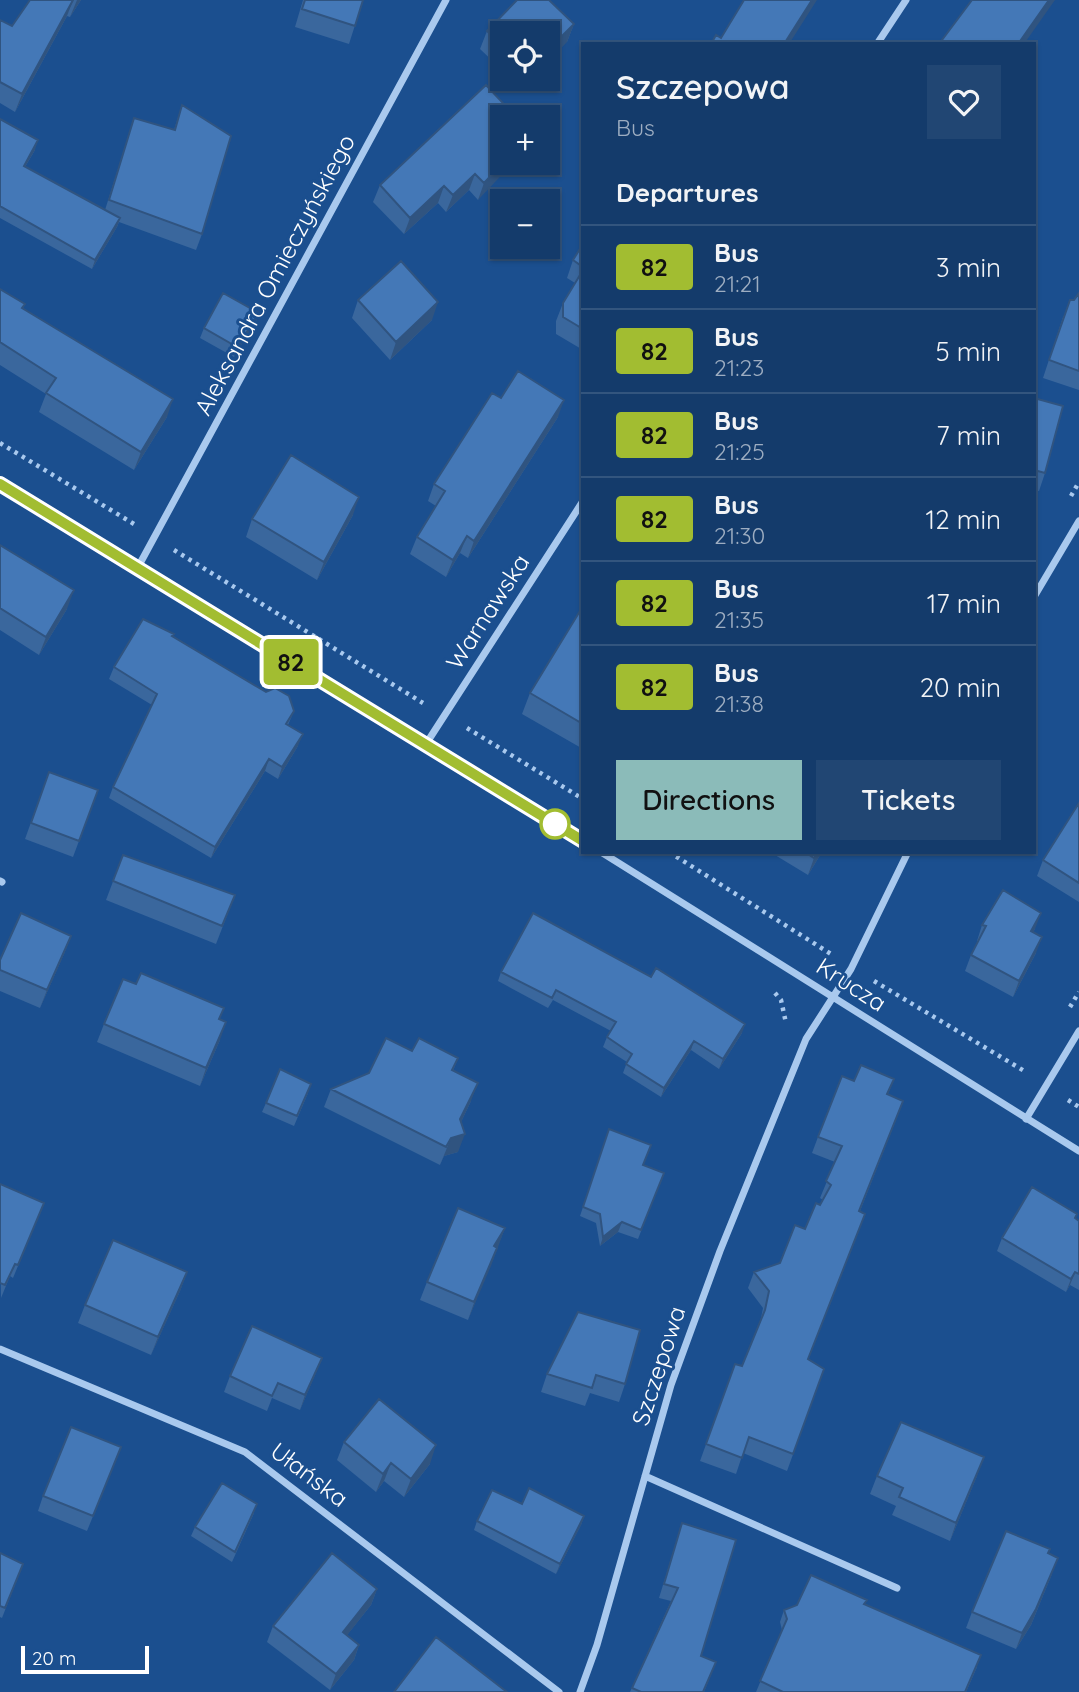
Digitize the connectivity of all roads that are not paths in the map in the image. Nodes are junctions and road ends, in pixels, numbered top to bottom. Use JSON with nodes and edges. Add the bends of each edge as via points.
{"nodes":[{"id":1,"x":446,"y":0,"type":"edge"},
{"id":2,"x":906,"y":0,"type":"edge"},
{"id":3,"x":878,"y":42,"type":"edge"},
{"id":4,"x":0,"y":484,"type":"edge"},
{"id":5,"x":581,"y":504,"type":"edge"},
{"id":6,"x":1079,"y":521,"type":"edge"},
{"id":7,"x":137,"y":569,"type":"junction"},
{"id":8,"x":1036,"y":594,"type":"edge"},
{"id":9,"x":426,"y":744,"type":"junction"},
{"id":10,"x":581,"y":840,"type":"edge"},
{"id":11,"x":604,"y":854,"type":"edge"},
{"id":12,"x":907,"y":854,"type":"edge"},
{"id":13,"x":833,"y":996,"type":"junction"},
{"id":14,"x":1079,"y":1031,"type":"edge"},
{"id":15,"x":1026,"y":1119,"type":"junction"},
{"id":16,"x":1079,"y":1151,"type":"edge"},
{"id":17,"x":0,"y":1349,"type":"edge"},
{"id":18,"x":645,"y":1476,"type":"junction"},
{"id":19,"x":897,"y":1588,"type":"dead end"},
{"id":20,"x":559,"y":1692,"type":"edge"},
{"id":21,"x":580,"y":1692,"type":"edge"}],
"edges":[{"from":1,"to":7,"type":"street","name":"Aleksandra Omieczyńskiego"},
{"from":2,"to":3,"type":"street"},
{"from":4,"to":7,"type":"street"},
{"from":5,"to":9,"type":"street","name":"Warnawska"},
{"from":6,"to":8,"type":"street"},
{"from":7,"to":9,"type":"street"},
{"from":9,"to":10,"type":"street"},
{"from":11,"to":13,"type":"street","name":"Krucza"},
{"from":12,"to":13,"type":"street","name":"Szczepowa"},
{"from":13,"to":15,"type":"street","name":"Krucza"},
{"from":13,"to":18,"type":"street","name":"Szczepowa","via":[[806,1039],[720,1251],[671,1385]]},
{"from":14,"to":15,"type":"street"},
{"from":15,"to":16,"type":"street","name":"Krucza"},
{"from":17,"to":20,"type":"street","name":"Ułańska","via":[[245,1452]]},
{"from":18,"to":19,"type":"street"},
{"from":18,"to":21,"type":"street","name":"Szczepowa"}]}
